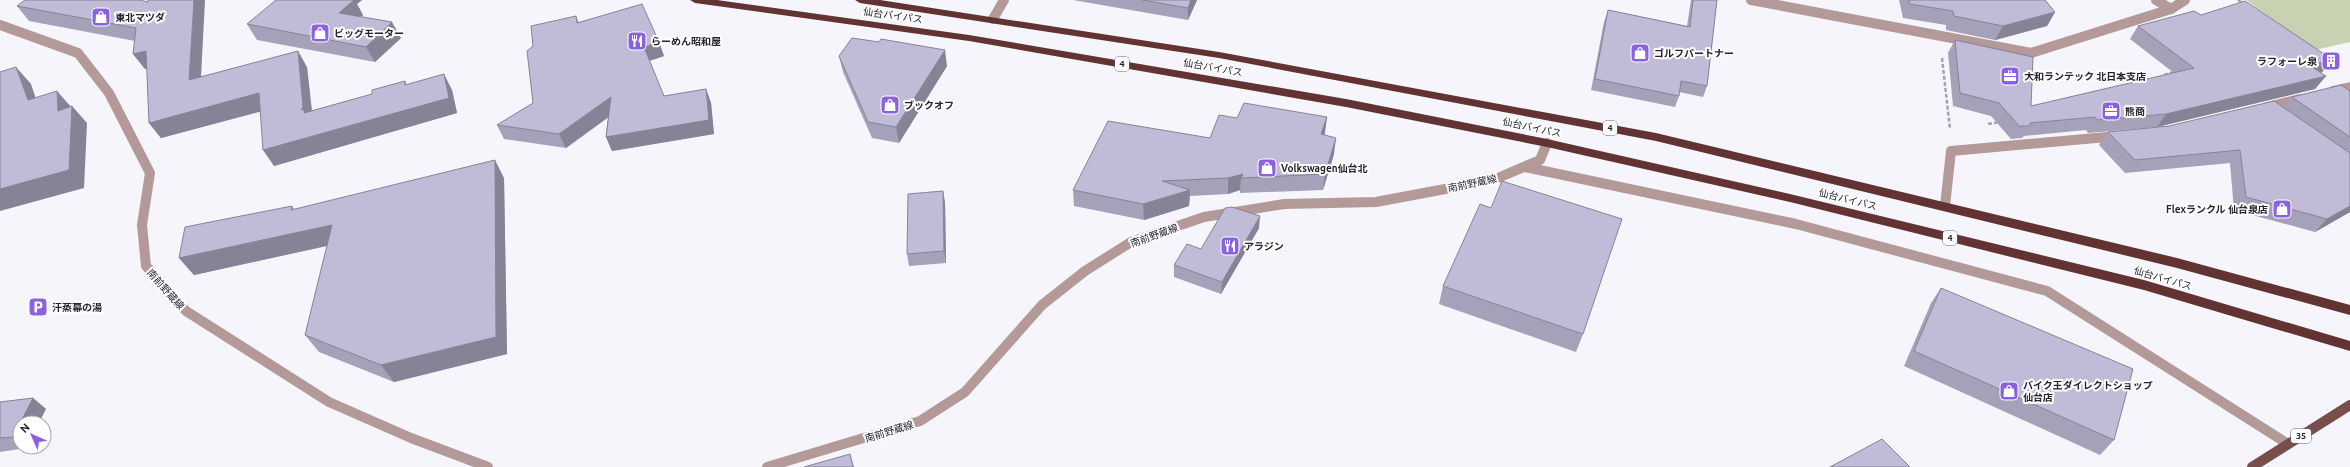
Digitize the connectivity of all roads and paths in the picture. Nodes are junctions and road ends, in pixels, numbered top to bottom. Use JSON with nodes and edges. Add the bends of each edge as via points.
{"nodes":[{"id":1,"x":695,"y":0,"type":"edge"},
{"id":2,"x":860,"y":0,"type":"edge"},
{"id":3,"x":1004,"y":0,"type":"edge"},
{"id":4,"x":1751,"y":0,"type":"edge"},
{"id":5,"x":2156,"y":0,"type":"edge"},
{"id":6,"x":2185,"y":0,"type":"edge"},
{"id":7,"x":2238,"y":0,"type":"edge"},
{"id":8,"x":2245,"y":4,"type":"edge"},
{"id":9,"x":2171,"y":9,"type":"junction"},
{"id":10,"x":993,"y":19,"type":"junction"},
{"id":11,"x":0,"y":26,"type":"edge"},
{"id":12,"x":1939,"y":36,"type":"junction"},
{"id":13,"x":2178,"y":70,"type":"edge"},
{"id":14,"x":2158,"y":78,"type":"edge"},
{"id":15,"x":2350,"y":87,"type":"edge"},
{"id":16,"x":2327,"y":92,"type":"edge"},
{"id":17,"x":2312,"y":96,"type":"edge"},
{"id":18,"x":2279,"y":117,"type":"edge"},
{"id":19,"x":2006,"y":120,"type":"edge"},
{"id":20,"x":1985,"y":124,"type":"dead end"},
{"id":21,"x":1957,"y":128,"type":"dead end"},
{"id":22,"x":1950,"y":130,"type":"junction"},
{"id":23,"x":2126,"y":136,"type":"edge"},
{"id":24,"x":1547,"y":143,"type":"junction"},
{"id":25,"x":1951,"y":151,"type":"junction"},
{"id":26,"x":1525,"y":167,"type":"junction"},
{"id":27,"x":1945,"y":206,"type":"junction"},
{"id":28,"x":2350,"y":310,"type":"edge"},
{"id":29,"x":2350,"y":346,"type":"edge"},
{"id":30,"x":2350,"y":405,"type":"edge"},
{"id":31,"x":2288,"y":444,"type":"junction"},
{"id":32,"x":488,"y":467,"type":"edge"},
{"id":33,"x":767,"y":467,"type":"edge"},
{"id":34,"x":2252,"y":467,"type":"edge"}],
"edges":[{"from":1,"to":24,"type":"highway","name":"仙台バイパス","number":"4","via":[[977,40],[1346,102]]},
{"from":2,"to":10,"type":"highway","name":"仙台バイパス","number":"4"},
{"from":3,"to":10,"type":"street"},
{"from":4,"to":12,"type":"street"},
{"from":5,"to":9,"type":"street"},
{"from":6,"to":9,"type":"street"},
{"from":7,"to":8,"type":"path"},
{"from":9,"to":12,"type":"street","via":[[2031,53]]},
{"from":10,"to":27,"type":"highway","name":"仙台バイパス","number":"4","via":[[1219,55],[1656,137]]},
{"from":11,"to":32,"type":"street","name":"南前野蔵線","via":[[78,53],[109,93],[150,173],[142,225],[146,266],[186,311],[329,402],[411,438]]},
{"from":12,"to":22,"type":"path"},
{"from":13,"to":14,"type":"path"},
{"from":15,"to":16,"type":"street"},
{"from":17,"to":18,"type":"street","via":[[2262,108]]},
{"from":19,"to":20,"type":"path"},
{"from":21,"to":22,"type":"path"},
{"from":22,"to":25,"type":"path"},
{"from":23,"to":25,"type":"street"},
{"from":24,"to":26,"type":"street","name":"南前野蔵線","via":[[1540,160]]},
{"from":24,"to":29,"type":"highway","name":"仙台バイパス","number":"4","via":[[1794,199],[2144,285]]},
{"from":25,"to":27,"type":"street"},
{"from":26,"to":31,"type":"street","via":[[1796,224],[2047,291]]},
{"from":26,"to":33,"type":"street","name":"南前野蔵線","via":[[1493,180],[1376,202],[1284,204],[1204,217],[1131,242],[1085,271],[1042,305],[965,392],[920,421]]},
{"from":27,"to":28,"type":"highway","name":"仙台バイパス","number":"4","via":[[2184,265]]},
{"from":30,"to":31,"type":"main road","number":"35"},
{"from":31,"to":34,"type":"main road","number":"35"}]}
